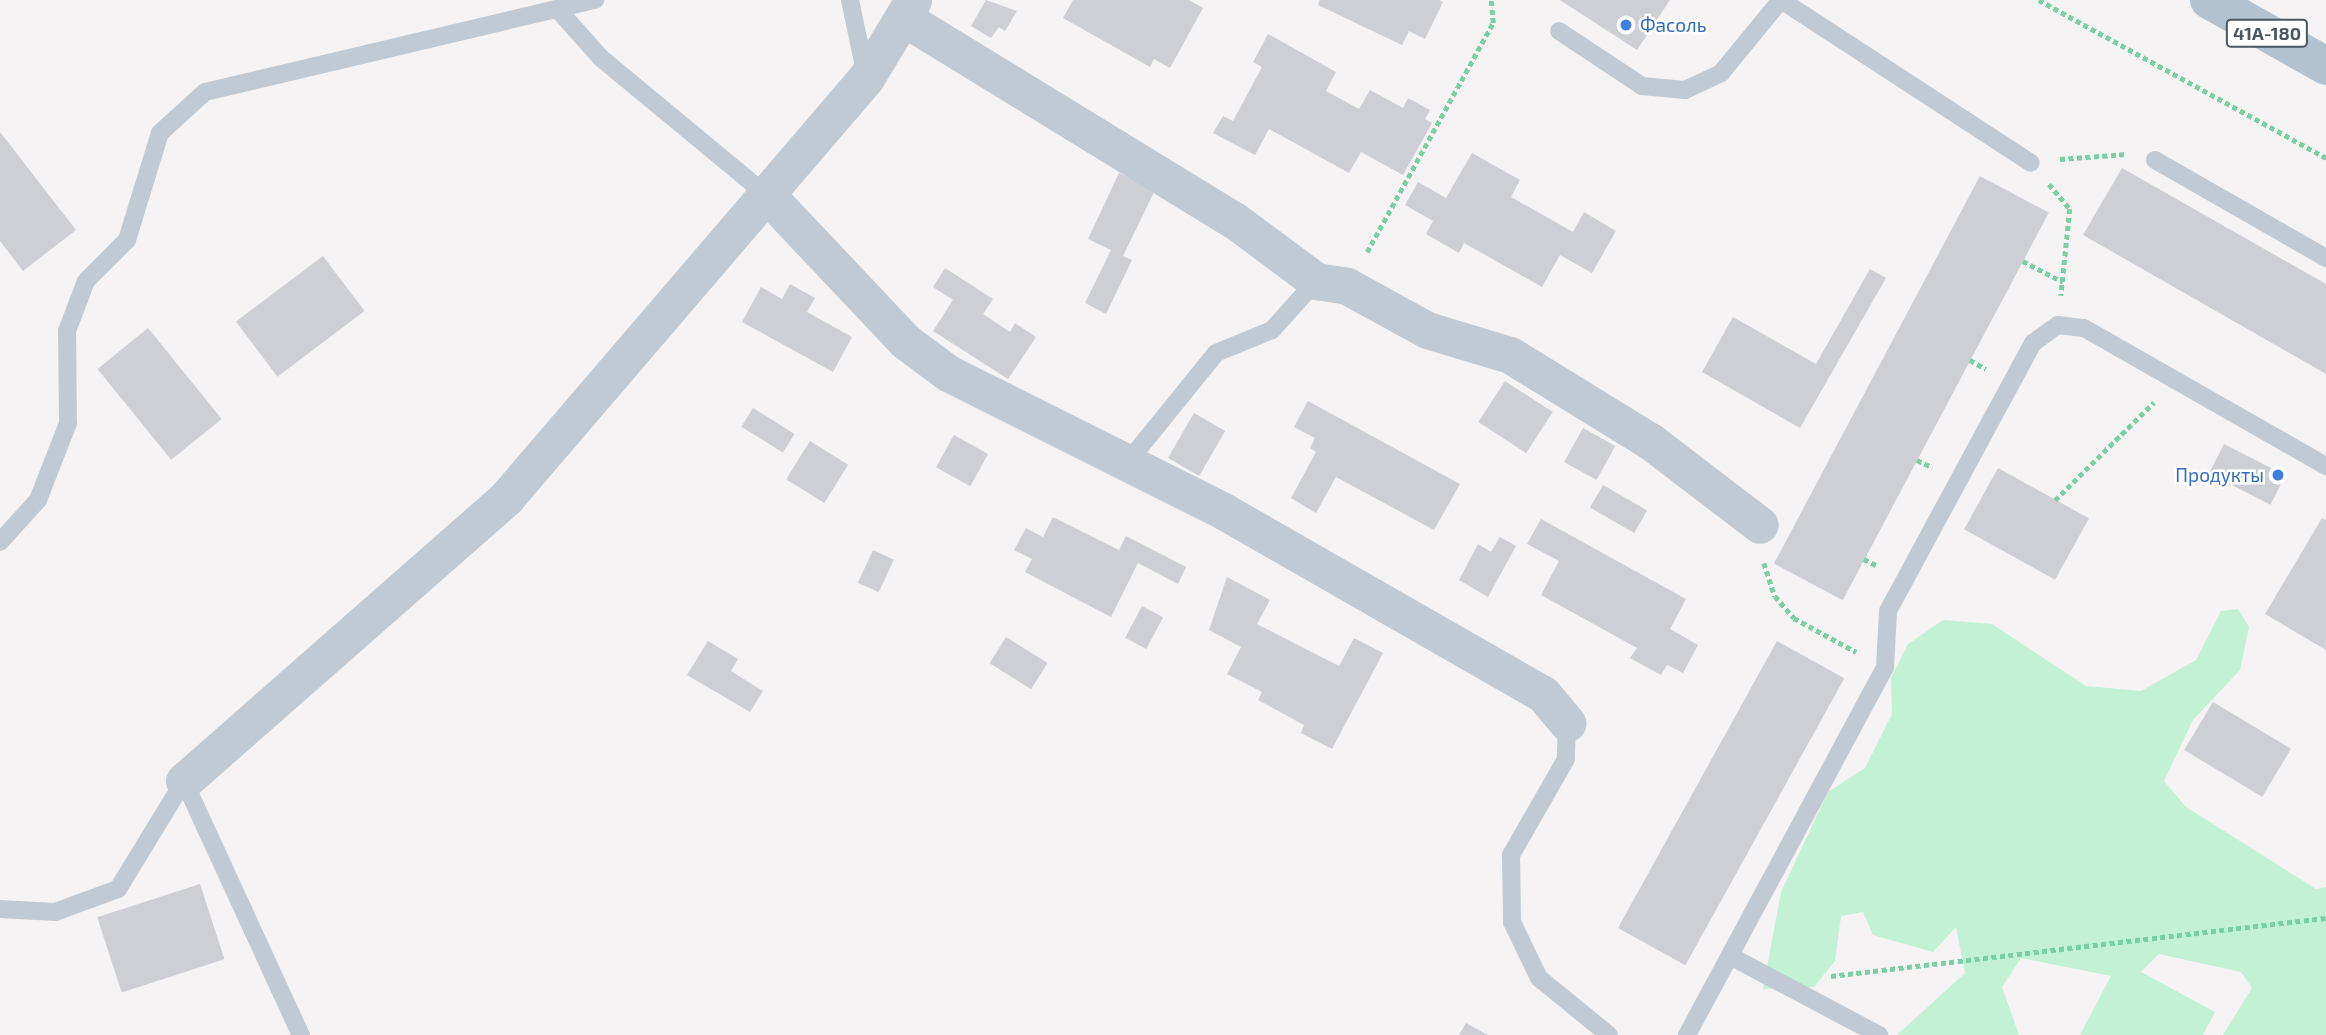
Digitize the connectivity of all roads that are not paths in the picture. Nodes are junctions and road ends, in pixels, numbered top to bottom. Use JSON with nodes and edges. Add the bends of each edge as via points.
{"nodes":[{"id":1,"x":595,"y":0,"type":"edge"},
{"id":2,"x":850,"y":0,"type":"edge"},
{"id":3,"x":2209,"y":0,"type":"edge"},
{"id":4,"x":910,"y":10,"type":"edge"},
{"id":5,"x":560,"y":12,"type":"junction"},
{"id":6,"x":1559,"y":32,"type":"dead end"},
{"id":7,"x":2326,"y":66,"type":"edge"},
{"id":8,"x":866,"y":78,"type":"junction"},
{"id":9,"x":2155,"y":160,"type":"road end"},
{"id":10,"x":2032,"y":163,"type":"road end"},
{"id":11,"x":768,"y":196,"type":"junction"},
{"id":12,"x":2326,"y":258,"type":"edge"},
{"id":13,"x":1332,"y":284,"type":"junction"},
{"id":14,"x":1127,"y":463,"type":"junction"},
{"id":15,"x":2326,"y":466,"type":"edge"},
{"id":16,"x":1760,"y":526,"type":"road end"},
{"id":17,"x":0,"y":542,"type":"edge"},
{"id":18,"x":1567,"y":723,"type":"joint"},
{"id":19,"x":184,"y":781,"type":"junction"},
{"id":20,"x":0,"y":909,"type":"edge"},
{"id":21,"x":1730,"y":956,"type":"junction"},
{"id":22,"x":301,"y":1035,"type":"edge"},
{"id":23,"x":1609,"y":1035,"type":"edge"},
{"id":24,"x":1687,"y":1035,"type":"edge"},
{"id":25,"x":1880,"y":1035,"type":"edge"}],
"edges":[{"from":1,"to":5,"type":"lane"},
{"from":2,"to":8,"type":"lane"},
{"from":3,"to":7,"type":"main road","number":"41А-180"},
{"from":4,"to":8,"type":"street"},
{"from":4,"to":13,"type":"street"},
{"from":5,"to":11,"type":"lane","via":[[601,58]]},
{"from":5,"to":17,"type":"lane","via":[[205,92],[160,133],[127,240],[86,281],[67,331],[68,423],[38,500]]},
{"from":6,"to":10,"type":"lane","via":[[1642,86],[1685,90],[1721,74],[1781,0]]},
{"from":8,"to":11,"type":"street"},
{"from":9,"to":12,"type":"lane"},
{"from":11,"to":14,"type":"street","via":[[905,341],[948,373]]},
{"from":11,"to":19,"type":"street","via":[[506,498]]},
{"from":13,"to":14,"type":"lane","via":[[1272,330],[1216,353]]},
{"from":13,"to":16,"type":"street","via":[[1427,330],[1510,355],[1650,441]]},
{"from":14,"to":18,"type":"street","via":[[1543,694]]},
{"from":15,"to":21,"type":"lane","via":[[2084,328],[2058,325],[2033,343],[1888,611],[1885,667]]},
{"from":18,"to":23,"type":"lane","via":[[1566,759],[1511,855],[1512,922],[1539,978]]},
{"from":19,"to":20,"type":"lane","via":[[118,889],[55,912]]},
{"from":19,"to":22,"type":"lane"},
{"from":21,"to":24,"type":"lane"},
{"from":21,"to":25,"type":"lane"}]}
